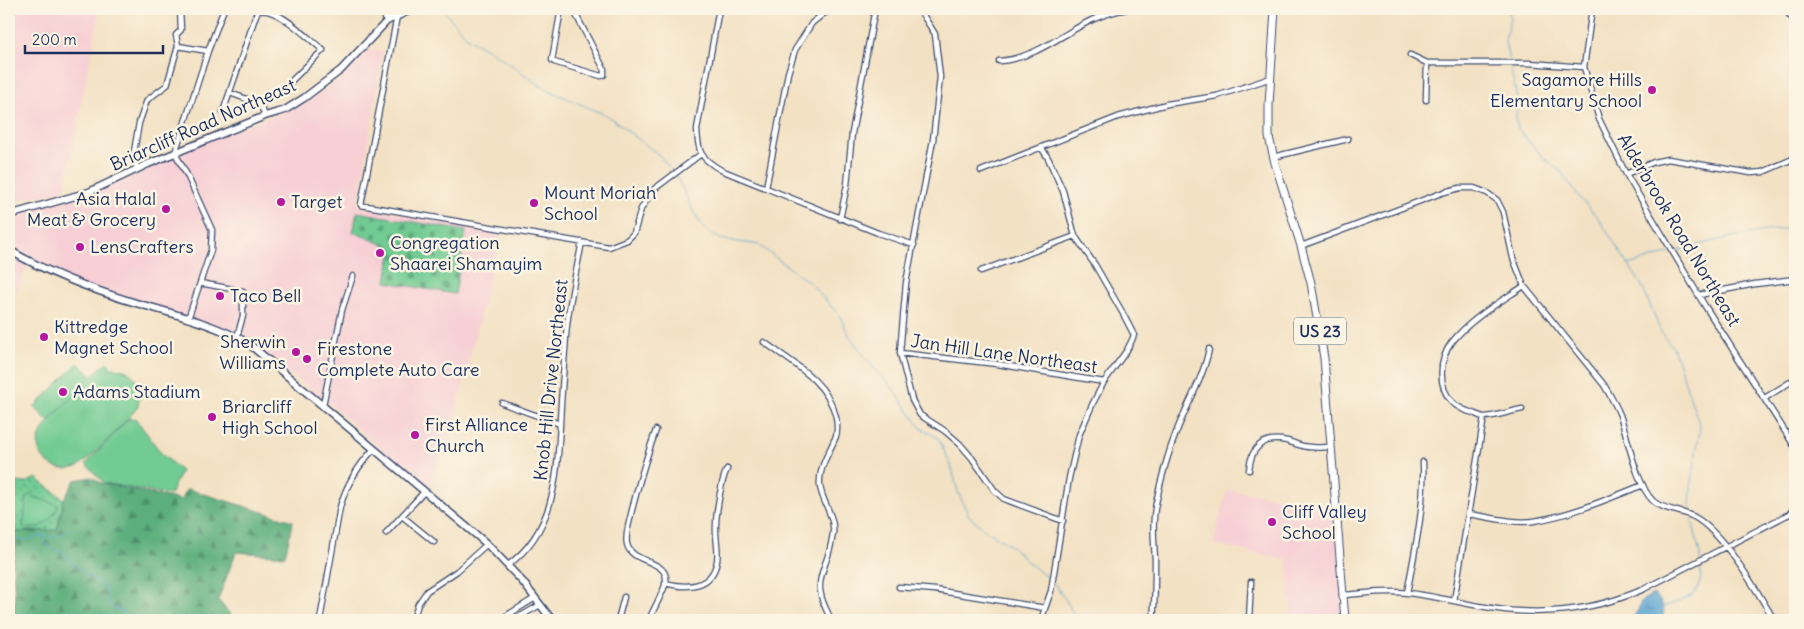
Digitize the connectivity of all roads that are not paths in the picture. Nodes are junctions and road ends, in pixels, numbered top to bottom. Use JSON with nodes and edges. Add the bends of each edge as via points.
{"nodes":[{"id":1,"x":180,"y":9,"type":"edge"},
{"id":2,"x":224,"y":9,"type":"edge"},
{"id":3,"x":378,"y":9,"type":"edge"},
{"id":4,"x":413,"y":9,"type":"edge"},
{"id":5,"x":561,"y":9,"type":"edge"},
{"id":6,"x":573,"y":9,"type":"edge"},
{"id":7,"x":719,"y":9,"type":"edge"},
{"id":8,"x":835,"y":9,"type":"edge"},
{"id":9,"x":875,"y":9,"type":"edge"},
{"id":10,"x":919,"y":9,"type":"edge"},
{"id":11,"x":1127,"y":9,"type":"edge"},
{"id":12,"x":1275,"y":9,"type":"edge"},
{"id":13,"x":1592,"y":9,"type":"edge"},
{"id":14,"x":1785,"y":9,"type":"edge"},
{"id":15,"x":397,"y":15,"type":"junction"},
{"id":16,"x":387,"y":20,"type":"junction"},
{"id":17,"x":1795,"y":22,"type":"edge"},
{"id":18,"x":178,"y":46,"type":"junction"},
{"id":19,"x":208,"y":51,"type":"junction"},
{"id":20,"x":1410,"y":55,"type":"dead end"},
{"id":21,"x":999,"y":61,"type":"dead end"},
{"id":22,"x":1427,"y":63,"type":"junction"},
{"id":23,"x":1584,"y":67,"type":"junction"},
{"id":24,"x":1271,"y":78,"type":"junction"},
{"id":25,"x":232,"y":94,"type":"junction"},
{"id":26,"x":1426,"y":100,"type":"dead end"},
{"id":27,"x":260,"y":104,"type":"junction"},
{"id":28,"x":223,"y":112,"type":"dead end"},
{"id":29,"x":265,"y":116,"type":"junction"},
{"id":30,"x":1348,"y":139,"type":"dead end"},
{"id":31,"x":1041,"y":148,"type":"junction"},
{"id":32,"x":175,"y":153,"type":"junction"},
{"id":33,"x":700,"y":154,"type":"junction"},
{"id":34,"x":1274,"y":157,"type":"junction"},
{"id":35,"x":1795,"y":158,"type":"edge"},
{"id":36,"x":137,"y":170,"type":"junction"},
{"id":37,"x":981,"y":171,"type":"dead end"},
{"id":38,"x":1626,"y":174,"type":"junction"},
{"id":39,"x":766,"y":188,"type":"junction"},
{"id":40,"x":9,"y":215,"type":"edge"},
{"id":41,"x":840,"y":218,"type":"junction"},
{"id":42,"x":1075,"y":236,"type":"junction"},
{"id":43,"x":582,"y":242,"type":"junction"},
{"id":44,"x":914,"y":245,"type":"junction"},
{"id":45,"x":1301,"y":246,"type":"junction"},
{"id":46,"x":9,"y":250,"type":"edge"},
{"id":47,"x":981,"y":271,"type":"dead end"},
{"id":48,"x":353,"y":276,"type":"dead end"},
{"id":49,"x":1795,"y":279,"type":"edge"},
{"id":50,"x":200,"y":283,"type":"junction"},
{"id":51,"x":1524,"y":286,"type":"junction"},
{"id":52,"x":1699,"y":295,"type":"junction"},
{"id":53,"x":188,"y":319,"type":"junction"},
{"id":54,"x":237,"y":337,"type":"junction"},
{"id":55,"x":764,"y":342,"type":"dead end"},
{"id":56,"x":1210,"y":349,"type":"dead end"},
{"id":57,"x":900,"y":353,"type":"junction"},
{"id":58,"x":1795,"y":379,"type":"edge"},
{"id":59,"x":1104,"y":382,"type":"junction"},
{"id":60,"x":1765,"y":398,"type":"junction"},
{"id":61,"x":502,"y":403,"type":"dead end"},
{"id":62,"x":323,"y":405,"type":"junction"},
{"id":63,"x":1522,"y":408,"type":"dead end"},
{"id":64,"x":1484,"y":417,"type":"junction"},
{"id":65,"x":560,"y":424,"type":"junction"},
{"id":66,"x":656,"y":430,"type":"dead end"},
{"id":67,"x":1330,"y":447,"type":"junction"},
{"id":68,"x":1795,"y":447,"type":"edge"},
{"id":69,"x":373,"y":450,"type":"junction"},
{"id":70,"x":1422,"y":462,"type":"dead end"},
{"id":71,"x":727,"y":469,"type":"dead end"},
{"id":72,"x":1249,"y":470,"type":"dead end"},
{"id":73,"x":1643,"y":485,"type":"junction"},
{"id":74,"x":424,"y":492,"type":"junction"},
{"id":75,"x":1795,"y":507,"type":"edge"},
{"id":76,"x":1793,"y":513,"type":"edge"},
{"id":77,"x":1469,"y":514,"type":"junction"},
{"id":78,"x":402,"y":516,"type":"junction"},
{"id":79,"x":1063,"y":521,"type":"junction"},
{"id":80,"x":386,"y":533,"type":"dead end"},
{"id":81,"x":434,"y":542,"type":"dead end"},
{"id":82,"x":487,"y":544,"type":"junction"},
{"id":83,"x":1725,"y":546,"type":"junction"},
{"id":84,"x":508,"y":565,"type":"junction"},
{"id":85,"x":1251,"y":582,"type":"dead end"},
{"id":86,"x":665,"y":583,"type":"junction"},
{"id":87,"x":899,"y":587,"type":"dead end"},
{"id":88,"x":1407,"y":593,"type":"junction"},
{"id":89,"x":1342,"y":595,"type":"junction"},
{"id":90,"x":624,"y":597,"type":"dead end"},
{"id":91,"x":535,"y":598,"type":"junction"},
{"id":92,"x":1454,"y":601,"type":"junction"},
{"id":93,"x":540,"y":605,"type":"junction"},
{"id":94,"x":1045,"y":608,"type":"junction"},
{"id":95,"x":320,"y":620,"type":"edge"},
{"id":96,"x":413,"y":620,"type":"edge"},
{"id":97,"x":504,"y":620,"type":"edge"},
{"id":98,"x":514,"y":620,"type":"edge"},
{"id":99,"x":552,"y":620,"type":"edge"},
{"id":100,"x":618,"y":620,"type":"edge"},
{"id":101,"x":649,"y":620,"type":"edge"},
{"id":102,"x":832,"y":620,"type":"edge"},
{"id":103,"x":1041,"y":620,"type":"edge"},
{"id":104,"x":1153,"y":620,"type":"edge"},
{"id":105,"x":1250,"y":620,"type":"edge"},
{"id":106,"x":1345,"y":620,"type":"edge"},
{"id":107,"x":1774,"y":620,"type":"edge"}],
"edges":[{"from":1,"to":18,"type":"street","via":[[181,30],[176,35]]},
{"from":2,"to":19,"type":"street"},
{"from":3,"to":16,"type":"street"},
{"from":4,"to":15,"type":"main road","name":"Briarcliff Road Northeast"},
{"from":5,"to":6,"type":"street","via":[[552,60],[604,75],[604,69]]},
{"from":7,"to":33,"type":"street","via":[[698,129]]},
{"from":8,"to":39,"type":"street","via":[[812,23],[796,50],[788,73]]},
{"from":9,"to":41,"type":"street"},
{"from":10,"to":44,"type":"street","via":[[935,34],[940,77],[933,140]]},
{"from":11,"to":21,"type":"street","via":[[1095,18],[1026,55]]},
{"from":12,"to":24,"type":"main road","number":"US 23"},
{"from":13,"to":23,"type":"street"},
{"from":14,"to":17,"type":"street"},
{"from":15,"to":16,"type":"main road","name":"Briarcliff Road Northeast"},
{"from":15,"to":43,"type":"street","via":[[361,205]]},
{"from":16,"to":29,"type":"main road","name":"Briarcliff Road Northeast","via":[[341,70],[285,110]]},
{"from":18,"to":19,"type":"street"},
{"from":18,"to":36,"type":"street","via":[[167,85],[145,102],[134,152]]},
{"from":19,"to":32,"type":"street"},
{"from":20,"to":22,"type":"street"},
{"from":22,"to":23,"type":"street","via":[[1529,63]]},
{"from":22,"to":26,"type":"street"},
{"from":23,"to":38,"type":"street","name":"Alderbrook Road Northeast","via":[[1599,119]]},
{"from":24,"to":31,"type":"street","via":[[1217,96],[1118,116]]},
{"from":24,"to":34,"type":"main road","number":"US 23","via":[[1268,118]]},
{"from":25,"to":27,"type":"street"},
{"from":25,"to":27,"type":"street","via":[[257,12],[273,12],[323,50],[279,94]]},
{"from":25,"to":28,"type":"street"},
{"from":27,"to":29,"type":"street"},
{"from":29,"to":32,"type":"main road","name":"Briarcliff Road Northeast"},
{"from":30,"to":34,"type":"street"},
{"from":31,"to":37,"type":"street"},
{"from":31,"to":42,"type":"street","via":[[1062,191]]},
{"from":32,"to":36,"type":"main road","name":"Briarcliff Road Northeast"},
{"from":32,"to":50,"type":"street","via":[[212,230],[211,250]]},
{"from":33,"to":39,"type":"street","via":[[721,170]]},
{"from":33,"to":43,"type":"street","via":[[653,190],[641,209],[634,233],[627,240],[610,247]]},
{"from":34,"to":45,"type":"main road","number":"US 23"},
{"from":35,"to":38,"type":"street","via":[[1763,172],[1751,173],[1668,159]]},
{"from":36,"to":40,"type":"main road","name":"Briarcliff Road Northeast","via":[[89,192]]},
{"from":38,"to":52,"type":"street","name":"Alderbrook Road Northeast"},
{"from":39,"to":41,"type":"street"},
{"from":41,"to":44,"type":"street"},
{"from":42,"to":47,"type":"street"},
{"from":42,"to":59,"type":"street","via":[[1134,335]]},
{"from":43,"to":65,"type":"street","name":"Knob Hill Drive Northeast","via":[[566,334]]},
{"from":44,"to":57,"type":"street","via":[[906,282]]},
{"from":45,"to":51,"type":"street","via":[[1444,192],[1474,188],[1488,192],[1497,200]]},
{"from":45,"to":67,"type":"main road","number":"US 23","via":[[1324,358]]},
{"from":46,"to":53,"type":"main road","via":[[63,277]]},
{"from":48,"to":62,"type":"street","via":[[342,310]]},
{"from":49,"to":52,"type":"street"},
{"from":50,"to":53,"type":"street"},
{"from":50,"to":54,"type":"street","via":[[243,291],[243,316]]},
{"from":51,"to":64,"type":"street","via":[[1460,333],[1445,354],[1442,376],[1452,402]]},
{"from":51,"to":73,"type":"street","via":[[1611,396]]},
{"from":52,"to":60,"type":"street","name":"Alderbrook Road Northeast"},
{"from":53,"to":54,"type":"main road"},
{"from":54,"to":62,"type":"main road"},
{"from":55,"to":102,"type":"street","via":[[815,380],[834,409],[837,434],[823,462],[820,486],[833,530],[820,577],[820,589]]},
{"from":56,"to":104,"type":"street","via":[[1167,458],[1156,505]]},
{"from":57,"to":59,"type":"street","name":"Jan Hill Lane Northeast","via":[[997,364]]},
{"from":57,"to":79,"type":"street","via":[[920,415],[945,430],[960,444],[1004,499]]},
{"from":58,"to":60,"type":"street"},
{"from":59,"to":79,"type":"street","via":[[1079,435]]},
{"from":60,"to":68,"type":"street","name":"Alderbrook Road Northeast"},
{"from":61,"to":65,"type":"street"},
{"from":62,"to":69,"type":"main road"},
{"from":63,"to":64,"type":"street"},
{"from":64,"to":77,"type":"street"},
{"from":65,"to":84,"type":"street","name":"Knob Hill Drive Northeast","via":[[555,487],[544,521],[519,557]]},
{"from":66,"to":86,"type":"street","via":[[639,479],[627,544],[635,556],[660,568],[665,574]]},
{"from":67,"to":72,"type":"street","via":[[1308,447],[1278,440],[1266,442],[1253,451]]},
{"from":67,"to":89,"type":"main road","number":"US 23"},
{"from":69,"to":74,"type":"main road"},
{"from":69,"to":95,"type":"street","via":[[345,491],[340,507]]},
{"from":70,"to":88,"type":"street","via":[[1424,479],[1419,531]]},
{"from":71,"to":86,"type":"street","via":[[716,518],[717,560],[714,571],[699,585]]},
{"from":73,"to":77,"type":"street","via":[[1589,506],[1532,521]]},
{"from":73,"to":83,"type":"street","via":[[1652,500],[1694,516],[1710,527]]},
{"from":74,"to":78,"type":"street"},
{"from":74,"to":82,"type":"main road"},
{"from":75,"to":76,"type":"street"},
{"from":76,"to":83,"type":"street"},
{"from":77,"to":92,"type":"street"},
{"from":78,"to":80,"type":"street"},
{"from":78,"to":81,"type":"street"},
{"from":79,"to":94,"type":"street","via":[[1051,592]]},
{"from":82,"to":84,"type":"main road"},
{"from":82,"to":96,"type":"street","via":[[457,571],[427,591]]},
{"from":83,"to":92,"type":"street","via":[[1621,599],[1598,606],[1543,612]]},
{"from":83,"to":107,"type":"street"},
{"from":84,"to":91,"type":"main road"},
{"from":85,"to":105,"type":"street"},
{"from":86,"to":101,"type":"street"},
{"from":87,"to":94,"type":"street"},
{"from":88,"to":89,"type":"street"},
{"from":88,"to":92,"type":"street"},
{"from":89,"to":106,"type":"main road","number":"US 23"},
{"from":90,"to":100,"type":"street"},
{"from":91,"to":93,"type":"main road"},
{"from":91,"to":97,"type":"street"},
{"from":93,"to":98,"type":"street"},
{"from":93,"to":99,"type":"main road"},
{"from":94,"to":103,"type":"street"}]}
